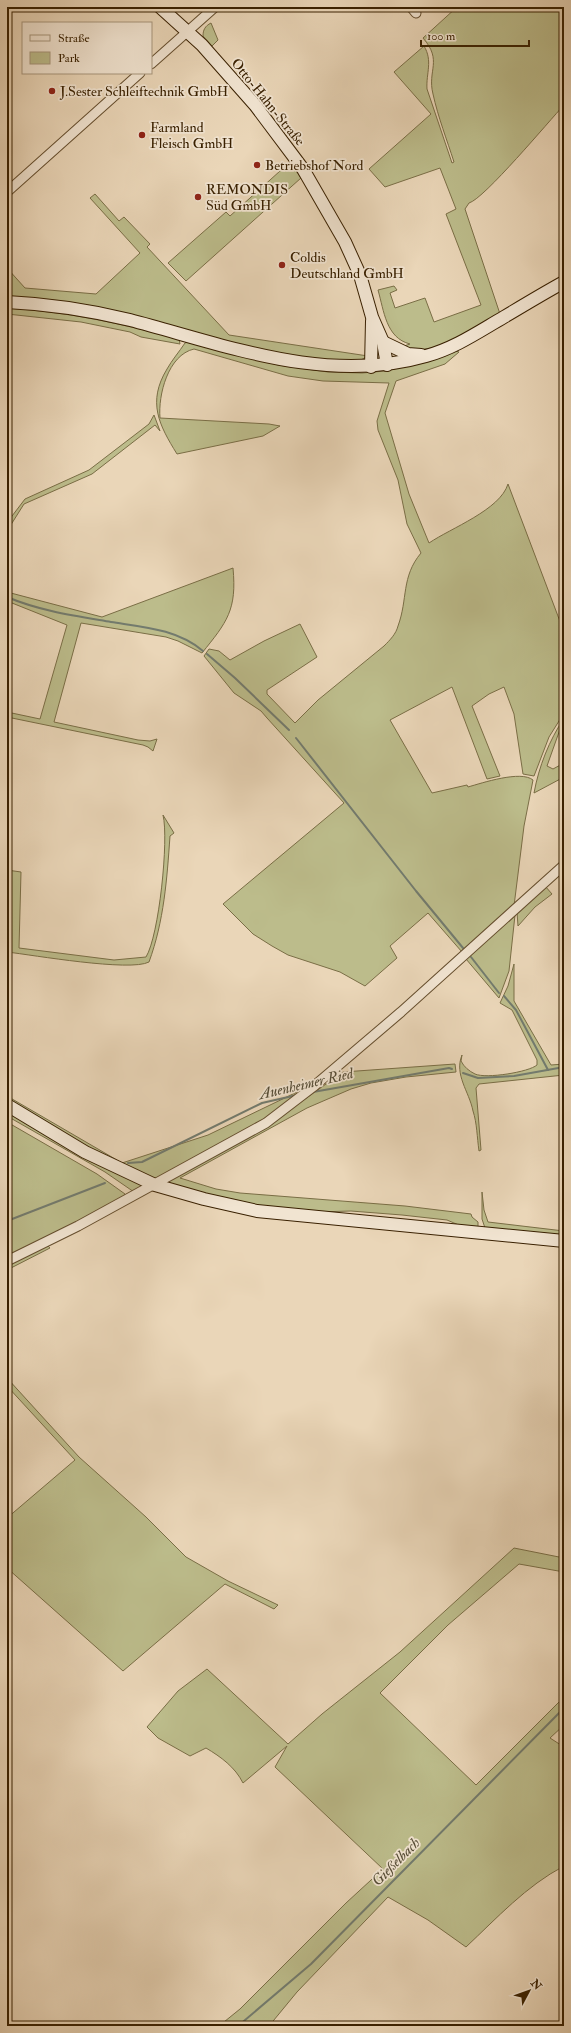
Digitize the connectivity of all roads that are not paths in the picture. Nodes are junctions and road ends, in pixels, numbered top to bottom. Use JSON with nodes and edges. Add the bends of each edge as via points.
{"nodes":[{"id":1,"x":160,"y":7,"type":"edge"},
{"id":2,"x":215,"y":7,"type":"edge"},
{"id":3,"x":188,"y":31,"type":"junction"},
{"id":4,"x":152,"y":63,"type":"edge"},
{"id":5,"x":139,"y":74,"type":"edge"},
{"id":6,"x":7,"y":192,"type":"edge"},
{"id":7,"x":564,"y":282,"type":"edge"},
{"id":8,"x":7,"y":302,"type":"edge"},
{"id":9,"x":372,"y":317,"type":"junction"},
{"id":10,"x":383,"y":342,"type":"junction"},
{"id":11,"x":426,"y":356,"type":"junction"},
{"id":12,"x":387,"y":365,"type":"junction"},
{"id":13,"x":372,"y":367,"type":"junction"},
{"id":14,"x":564,"y":865,"type":"edge"},
{"id":15,"x":7,"y":1105,"type":"edge"},
{"id":16,"x":155,"y":1185,"type":"junction"},
{"id":17,"x":564,"y":1241,"type":"edge"},
{"id":18,"x":7,"y":1261,"type":"edge"}],
"edges":[{"from":1,"to":3,"type":"street","name":"Otto-Hahn-Straße"},
{"from":2,"to":3,"type":"street"},
{"from":3,"to":4,"type":"street"},
{"from":3,"to":9,"type":"street","name":"Otto-Hahn-Straße","via":[[255,105],[303,169],[345,242],[360,276]]},
{"from":5,"to":6,"type":"street"},
{"from":7,"to":11,"type":"street","via":[[460,344]]},
{"from":8,"to":13,"type":"street","via":[[50,304],[129,320],[262,357],[347,367]]},
{"from":9,"to":10,"type":"street"},
{"from":9,"to":13,"type":"street"},
{"from":10,"to":11,"type":"street","via":[[408,354]]},
{"from":10,"to":12,"type":"street"},
{"from":11,"to":12,"type":"street"},
{"from":12,"to":13,"type":"street"},
{"from":14,"to":16,"type":"street","via":[[401,1012],[294,1103],[266,1123]]},
{"from":15,"to":16,"type":"street","via":[[85,1152]]},
{"from":16,"to":17,"type":"street","via":[[257,1211]]},
{"from":16,"to":18,"type":"street"}]}
